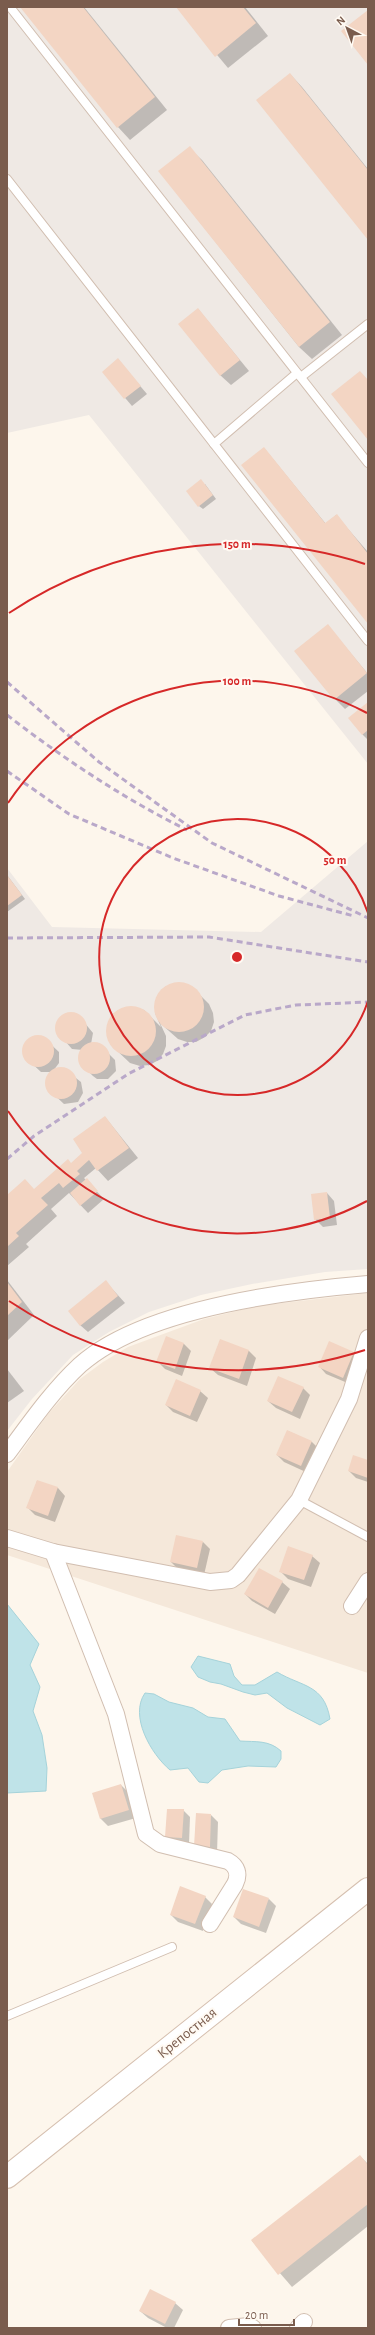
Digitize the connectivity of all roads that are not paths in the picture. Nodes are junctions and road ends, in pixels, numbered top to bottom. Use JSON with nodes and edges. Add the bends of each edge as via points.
{"nodes":[{"id":1,"x":10,"y":7,"type":"edge"},
{"id":2,"x":7,"y":179,"type":"edge"},
{"id":3,"x":368,"y":324,"type":"edge"},
{"id":4,"x":299,"y":375,"type":"junction"},
{"id":5,"x":214,"y":444,"type":"junction"},
{"id":6,"x":368,"y":463,"type":"edge"},
{"id":7,"x":368,"y":641,"type":"edge"},
{"id":8,"x":368,"y":1284,"type":"edge"},
{"id":9,"x":368,"y":1338,"type":"edge"},
{"id":10,"x":7,"y":1454,"type":"edge"},
{"id":11,"x":299,"y":1500,"type":"junction"},
{"id":12,"x":368,"y":1537,"type":"edge"},
{"id":13,"x":7,"y":1538,"type":"edge"},
{"id":14,"x":53,"y":1552,"type":"junction"},
{"id":15,"x":368,"y":1581,"type":"edge"},
{"id":16,"x":352,"y":1606,"type":"dead end"},
{"id":17,"x":368,"y":1889,"type":"edge"},
{"id":18,"x":210,"y":1924,"type":"dead end"},
{"id":19,"x":172,"y":1947,"type":"dead end"},
{"id":20,"x":7,"y":2016,"type":"edge"},
{"id":21,"x":7,"y":2177,"type":"edge"},
{"id":22,"x":229,"y":2328,"type":"edge"},
{"id":23,"x":253,"y":2328,"type":"edge"}],
"edges":[{"from":1,"to":4,"type":"lane"},
{"from":2,"to":5,"type":"lane"},
{"from":3,"to":4,"type":"lane"},
{"from":4,"to":5,"type":"lane"},
{"from":4,"to":6,"type":"lane"},
{"from":5,"to":7,"type":"lane"},
{"from":8,"to":10,"type":"street","via":[[326,1287],[202,1309],[114,1342],[81,1365],[42,1407]]},
{"from":9,"to":11,"type":"street","via":[[349,1400]]},
{"from":11,"to":12,"type":"lane"},
{"from":11,"to":14,"type":"street","via":[[243,1569],[231,1580],[210,1582]]},
{"from":13,"to":14,"type":"street"},
{"from":14,"to":18,"type":"street","via":[[116,1714],[146,1834],[160,1844],[228,1861],[234,1864],[237,1871],[235,1884]]},
{"from":15,"to":16,"type":"street"},
{"from":17,"to":21,"type":"street","name":"Крепостная"},
{"from":19,"to":20,"type":"lane"},
{"from":22,"to":23,"type":"street"}]}
